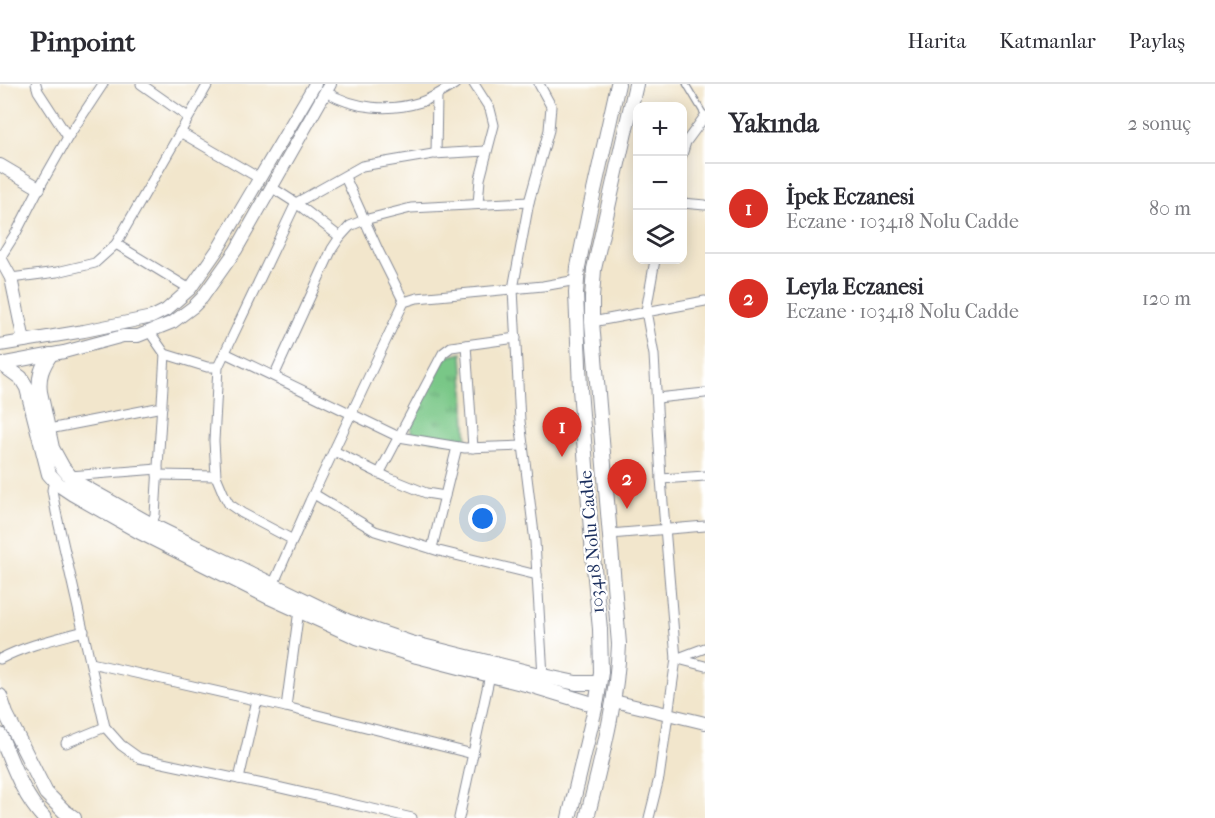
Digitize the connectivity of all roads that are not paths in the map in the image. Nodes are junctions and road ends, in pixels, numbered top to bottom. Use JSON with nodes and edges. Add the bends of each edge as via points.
{"nodes":[{"id":1,"x":36,"y":84,"type":"edge"},
{"id":2,"x":103,"y":84,"type":"edge"},
{"id":3,"x":141,"y":84,"type":"edge"},
{"id":4,"x":208,"y":84,"type":"edge"},
{"id":5,"x":315,"y":84,"type":"edge"},
{"id":6,"x":455,"y":84,"type":"edge"},
{"id":7,"x":474,"y":84,"type":"edge"},
{"id":8,"x":539,"y":84,"type":"edge"},
{"id":9,"x":618,"y":84,"type":"edge"},
{"id":10,"x":636,"y":84,"type":"edge"},
{"id":11,"x":686,"y":84,"type":"edge"},
{"id":12,"x":328,"y":88,"type":"edge"},
{"id":13,"x":437,"y":95,"type":"junction"},
{"id":14,"x":705,"y":116,"type":"edge"},
{"id":15,"x":188,"y":117,"type":"junction"},
{"id":16,"x":180,"y":132,"type":"junction"},
{"id":17,"x":68,"y":137,"type":"junction"},
{"id":18,"x":687,"y":141,"type":"edge"},
{"id":19,"x":486,"y":151,"type":"junction"},
{"id":20,"x":436,"y":154,"type":"junction"},
{"id":21,"x":0,"y":165,"type":"edge"},
{"id":22,"x":345,"y":177,"type":"junction"},
{"id":23,"x":259,"y":178,"type":"junction"},
{"id":24,"x":272,"y":187,"type":"junction"},
{"id":25,"x":39,"y":188,"type":"junction"},
{"id":26,"x":530,"y":202,"type":"junction"},
{"id":27,"x":296,"y":203,"type":"junction"},
{"id":28,"x":687,"y":203,"type":"edge"},
{"id":29,"x":478,"y":204,"type":"junction"},
{"id":30,"x":705,"y":205,"type":"edge"},
{"id":31,"x":364,"y":220,"type":"junction"},
{"id":32,"x":339,"y":237,"type":"junction"},
{"id":33,"x":116,"y":244,"type":"junction"},
{"id":34,"x":0,"y":258,"type":"edge"},
{"id":35,"x":654,"y":264,"type":"edge"},
{"id":36,"x":11,"y":278,"type":"junction"},
{"id":37,"x":577,"y":280,"type":"junction"},
{"id":38,"x":190,"y":289,"type":"junction"},
{"id":39,"x":513,"y":289,"type":"junction"},
{"id":40,"x":705,"y":301,"type":"edge"},
{"id":41,"x":404,"y":302,"type":"junction"},
{"id":42,"x":646,"y":311,"type":"junction"},
{"id":43,"x":592,"y":322,"type":"junction"},
{"id":44,"x":149,"y":331,"type":"junction"},
{"id":45,"x":516,"y":339,"type":"junction"},
{"id":46,"x":24,"y":341,"type":"junction"},
{"id":47,"x":0,"y":345,"type":"edge"},
{"id":48,"x":466,"y":345,"type":"junction"},
{"id":49,"x":225,"y":353,"type":"junction"},
{"id":50,"x":165,"y":354,"type":"junction"},
{"id":51,"x":50,"y":355,"type":"junction"},
{"id":52,"x":1,"y":364,"type":"edge"},
{"id":53,"x":218,"y":367,"type":"junction"},
{"id":54,"x":40,"y":373,"type":"junction"},
{"id":55,"x":274,"y":376,"type":"junction"},
{"id":56,"x":21,"y":378,"type":"junction"},
{"id":57,"x":705,"y":393,"type":"edge"},
{"id":58,"x":657,"y":398,"type":"junction"},
{"id":59,"x":162,"y":407,"type":"junction"},
{"id":60,"x":352,"y":413,"type":"junction"},
{"id":61,"x":49,"y":429,"type":"junction"},
{"id":62,"x":399,"y":437,"type":"junction"},
{"id":63,"x":523,"y":446,"type":"junction"},
{"id":64,"x":457,"y":447,"type":"junction"},
{"id":65,"x":473,"y":448,"type":"junction"},
{"id":66,"x":334,"y":451,"type":"junction"},
{"id":67,"x":158,"y":472,"type":"junction"},
{"id":68,"x":379,"y":474,"type":"junction"},
{"id":69,"x":70,"y":476,"type":"junction"},
{"id":70,"x":216,"y":476,"type":"junction"},
{"id":71,"x":705,"y":476,"type":"edge"},
{"id":72,"x":662,"y":479,"type":"junction"},
{"id":73,"x":54,"y":480,"type":"junction"},
{"id":74,"x":314,"y":494,"type":"junction"},
{"id":75,"x":445,"y":496,"type":"junction"},
{"id":76,"x":151,"y":525,"type":"junction"},
{"id":77,"x":705,"y":526,"type":"edge"},
{"id":78,"x":666,"y":530,"type":"junction"},
{"id":79,"x":610,"y":534,"type":"junction"},
{"id":80,"x":293,"y":540,"type":"junction"},
{"id":81,"x":432,"y":548,"type":"junction"},
{"id":82,"x":537,"y":575,"type":"junction"},
{"id":83,"x":273,"y":585,"type":"junction"},
{"id":84,"x":299,"y":610,"type":"junction"},
{"id":85,"x":84,"y":631,"type":"junction"},
{"id":86,"x":705,"y":648,"type":"edge"},
{"id":87,"x":0,"y":659,"type":"edge"},
{"id":88,"x":676,"y":659,"type":"junction"},
{"id":89,"x":91,"y":663,"type":"junction"},
{"id":90,"x":705,"y":666,"type":"edge"},
{"id":91,"x":490,"y":675,"type":"junction"},
{"id":92,"x":543,"y":676,"type":"junction"},
{"id":93,"x":599,"y":683,"type":"junction"},
{"id":94,"x":0,"y":696,"type":"edge"},
{"id":95,"x":257,"y":700,"type":"junction"},
{"id":96,"x":614,"y":701,"type":"junction"},
{"id":97,"x":596,"y":705,"type":"junction"},
{"id":98,"x":286,"y":707,"type":"junction"},
{"id":99,"x":667,"y":714,"type":"junction"},
{"id":100,"x":705,"y":723,"type":"edge"},
{"id":101,"x":105,"y":727,"type":"junction"},
{"id":102,"x":0,"y":735,"type":"edge"},
{"id":103,"x":66,"y":743,"type":"dead end"},
{"id":104,"x":473,"y":754,"type":"junction"},
{"id":105,"x":238,"y":779,"type":"junction"},
{"id":106,"x":363,"y":807,"type":"junction"},
{"id":107,"x":34,"y":812,"type":"edge"},
{"id":108,"x":44,"y":818,"type":"edge"},
{"id":109,"x":74,"y":818,"type":"edge"},
{"id":110,"x":360,"y":818,"type":"edge"},
{"id":111,"x":412,"y":818,"type":"edge"},
{"id":112,"x":459,"y":818,"type":"edge"},
{"id":113,"x":569,"y":818,"type":"edge"},
{"id":114,"x":587,"y":818,"type":"edge"},
{"id":115,"x":649,"y":818,"type":"edge"}],
"edges":[{"from":1,"to":17,"type":"street"},
{"from":2,"to":17,"type":"street"},
{"from":3,"to":15,"type":"street"},
{"from":4,"to":15,"type":"street"},
{"from":5,"to":23,"type":"street"},
{"from":6,"to":13,"type":"street"},
{"from":7,"to":19,"type":"street","via":[[490,109],[494,124]]},
{"from":8,"to":26,"type":"street","via":[[551,106],[549,130]]},
{"from":9,"to":37,"type":"main road"},
{"from":10,"to":43,"type":"main road","name":"103418 Nolu Cadde","via":[[594,269]]},
{"from":11,"to":14,"type":"lane"},
{"from":12,"to":13,"type":"street","via":[[340,100],[387,108],[422,102]]},
{"from":12,"to":24,"type":"street"},
{"from":13,"to":20,"type":"street"},
{"from":14,"to":18,"type":"street"},
{"from":15,"to":16,"type":"street"},
{"from":16,"to":23,"type":"street"},
{"from":16,"to":33,"type":"street"},
{"from":17,"to":25,"type":"street"},
{"from":19,"to":20,"type":"street"},
{"from":19,"to":29,"type":"street"},
{"from":20,"to":22,"type":"street","via":[[362,166]]},
{"from":21,"to":25,"type":"street"},
{"from":22,"to":27,"type":"street"},
{"from":22,"to":31,"type":"street"},
{"from":23,"to":38,"type":"street"},
{"from":24,"to":27,"type":"street"},
{"from":24,"to":44,"type":"street","via":[[236,250],[202,298],[173,322]]},
{"from":25,"to":34,"type":"street"},
{"from":26,"to":29,"type":"street"},
{"from":26,"to":39,"type":"street"},
{"from":27,"to":32,"type":"street"},
{"from":27,"to":49,"type":"street"},
{"from":28,"to":30,"type":"street"},
{"from":29,"to":31,"type":"street","via":[[411,208]]},
{"from":31,"to":32,"type":"street"},
{"from":31,"to":41,"type":"street"},
{"from":32,"to":55,"type":"street"},
{"from":33,"to":36,"type":"street","via":[[95,263]]},
{"from":33,"to":38,"type":"street"},
{"from":34,"to":36,"type":"street"},
{"from":35,"to":42,"type":"street"},
{"from":36,"to":46,"type":"street"},
{"from":37,"to":39,"type":"street"},
{"from":37,"to":93,"type":"main road","via":[[580,389],[600,629]]},
{"from":38,"to":46,"type":"street","via":[[152,317]]},
{"from":39,"to":41,"type":"street"},
{"from":39,"to":45,"type":"street"},
{"from":40,"to":42,"type":"street"},
{"from":41,"to":60,"type":"street"},
{"from":42,"to":43,"type":"street"},
{"from":42,"to":58,"type":"street"},
{"from":43,"to":79,"type":"main road","name":"103418 Nolu Cadde"},
{"from":44,"to":50,"type":"street"},
{"from":44,"to":51,"type":"street"},
{"from":45,"to":48,"type":"street"},
{"from":45,"to":63,"type":"street"},
{"from":46,"to":47,"type":"street"},
{"from":48,"to":62,"type":"street","via":[[451,347],[443,353]]},
{"from":48,"to":65,"type":"street"},
{"from":49,"to":53,"type":"street"},
{"from":49,"to":55,"type":"street"},
{"from":50,"to":53,"type":"street"},
{"from":50,"to":59,"type":"street"},
{"from":51,"to":52,"type":"street"},
{"from":51,"to":54,"type":"main road"},
{"from":52,"to":56,"type":"main road"},
{"from":53,"to":70,"type":"street"},
{"from":54,"to":56,"type":"main road","via":[[30,371]]},
{"from":54,"to":61,"type":"main road","via":[[40,392]]},
{"from":55,"to":60,"type":"street"},
{"from":56,"to":73,"type":"main road"},
{"from":57,"to":58,"type":"street"},
{"from":58,"to":72,"type":"street"},
{"from":59,"to":61,"type":"street"},
{"from":59,"to":67,"type":"street"},
{"from":60,"to":62,"type":"street"},
{"from":60,"to":66,"type":"street"},
{"from":61,"to":69,"type":"main road","via":[[52,448]]},
{"from":62,"to":64,"type":"street"},
{"from":62,"to":68,"type":"street"},
{"from":63,"to":65,"type":"street"},
{"from":63,"to":82,"type":"street"},
{"from":64,"to":65,"type":"street"},
{"from":64,"to":75,"type":"street"},
{"from":66,"to":68,"type":"street"},
{"from":66,"to":74,"type":"street"},
{"from":67,"to":69,"type":"street"},
{"from":67,"to":70,"type":"street"},
{"from":67,"to":76,"type":"street"},
{"from":68,"to":75,"type":"street","via":[[426,493]]},
{"from":69,"to":76,"type":"main road"},
{"from":70,"to":80,"type":"street","via":[[230,504]]},
{"from":71,"to":72,"type":"street"},
{"from":72,"to":78,"type":"street"},
{"from":73,"to":84,"type":"main road","via":[[140,532]]},
{"from":73,"to":85,"type":"street","via":[[56,512]]},
{"from":74,"to":80,"type":"street"},
{"from":74,"to":81,"type":"street","via":[[375,531]]},
{"from":75,"to":81,"type":"street"},
{"from":76,"to":83,"type":"main road"},
{"from":77,"to":78,"type":"street"},
{"from":78,"to":79,"type":"street"},
{"from":78,"to":88,"type":"street"},
{"from":79,"to":96,"type":"main road","name":"103418 Nolu Cadde","via":[[619,644]]},
{"from":80,"to":83,"type":"street"},
{"from":81,"to":82,"type":"street"},
{"from":82,"to":92,"type":"street"},
{"from":83,"to":92,"type":"main road","via":[[347,621],[411,643]]},
{"from":84,"to":91,"type":"main road","via":[[386,647]]},
{"from":84,"to":98,"type":"street"},
{"from":85,"to":87,"type":"street","via":[[39,642]]},
{"from":85,"to":89,"type":"street"},
{"from":86,"to":88,"type":"street"},
{"from":88,"to":90,"type":"street"},
{"from":88,"to":99,"type":"street"},
{"from":89,"to":95,"type":"street"},
{"from":89,"to":101,"type":"street"},
{"from":91,"to":97,"type":"main road"},
{"from":91,"to":104,"type":"street"},
{"from":92,"to":93,"type":"main road"},
{"from":93,"to":97,"type":"main road"},
{"from":94,"to":109,"type":"main road","via":[[46,793]]},
{"from":95,"to":98,"type":"street"},
{"from":95,"to":105,"type":"street"},
{"from":96,"to":99,"type":"street"},
{"from":96,"to":114,"type":"main road","name":"103418 Nolu Cadde"},
{"from":97,"to":113,"type":"main road"},
{"from":98,"to":104,"type":"street"},
{"from":99,"to":100,"type":"street"},
{"from":99,"to":115,"type":"street"},
{"from":101,"to":103,"type":"street"},
{"from":101,"to":105,"type":"street","via":[[139,758]]},
{"from":102,"to":107,"type":"main road"},
{"from":104,"to":112,"type":"street"},
{"from":105,"to":106,"type":"street"},
{"from":106,"to":110,"type":"street"},
{"from":106,"to":111,"type":"street"},
{"from":107,"to":108,"type":"main road"}]}
